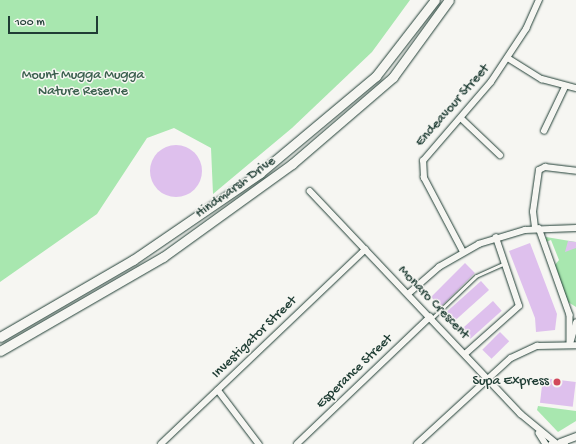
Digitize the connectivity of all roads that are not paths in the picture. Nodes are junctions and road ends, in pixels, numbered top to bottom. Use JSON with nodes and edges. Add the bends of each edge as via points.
{"nodes":[{"id":1,"x":435,"y":0,"type":"edge"},
{"id":2,"x":449,"y":0,"type":"edge"},
{"id":3,"x":539,"y":0,"type":"edge"},
{"id":4,"x":508,"y":58,"type":"junction"},
{"id":5,"x":565,"y":87,"type":"junction"},
{"id":6,"x":576,"y":88,"type":"edge"},
{"id":7,"x":461,"y":118,"type":"junction"},
{"id":8,"x":544,"y":131,"type":"dead end"},
{"id":9,"x":500,"y":155,"type":"dead end"},
{"id":10,"x":576,"y":172,"type":"edge"},
{"id":11,"x":310,"y":191,"type":"dead end"},
{"id":12,"x":537,"y":228,"type":"junction"},
{"id":13,"x":576,"y":228,"type":"edge"},
{"id":14,"x":496,"y":238,"type":"junction"},
{"id":15,"x":365,"y":250,"type":"junction"},
{"id":16,"x":463,"y":252,"type":"junction"},
{"id":17,"x":505,"y":263,"type":"junction"},
{"id":18,"x":408,"y":294,"type":"junction"},
{"id":19,"x":430,"y":318,"type":"junction"},
{"id":20,"x":576,"y":323,"type":"edge"},
{"id":21,"x":0,"y":337,"type":"edge"},
{"id":22,"x":573,"y":345,"type":"edge"},
{"id":23,"x":0,"y":351,"type":"edge"},
{"id":24,"x":465,"y":354,"type":"junction"},
{"id":25,"x":486,"y":378,"type":"junction"},
{"id":26,"x":218,"y":390,"type":"junction"},
{"id":27,"x":538,"y":431,"type":"junction"},
{"id":28,"x":576,"y":436,"type":"edge"},
{"id":29,"x":576,"y":440,"type":"edge"},
{"id":30,"x":557,"y":443,"type":"edge"},
{"id":31,"x":161,"y":444,"type":"edge"},
{"id":32,"x":259,"y":444,"type":"edge"},
{"id":33,"x":298,"y":444,"type":"edge"},
{"id":34,"x":417,"y":444,"type":"edge"},
{"id":35,"x":546,"y":444,"type":"edge"},
{"id":36,"x":573,"y":444,"type":"edge"}],
"edges":[{"from":1,"to":21,"type":"main road","name":"Hindmarsh Drive","via":[[372,80],[266,168],[133,260]]},
{"from":2,"to":23,"type":"main road","name":"Hindmarsh Drive","via":[[418,48],[388,82],[292,164],[157,261]]},
{"from":3,"to":4,"type":"street","name":"Endeavour Street"},
{"from":4,"to":5,"type":"street","via":[[542,79]]},
{"from":4,"to":7,"type":"street","name":"Endeavour Street"},
{"from":5,"to":6,"type":"street"},
{"from":5,"to":8,"type":"street"},
{"from":7,"to":9,"type":"street"},
{"from":7,"to":16,"type":"street","name":"Endeavour Street","via":[[426,153],[422,168],[425,180]]},
{"from":10,"to":12,"type":"street","via":[[545,167],[539,170],[533,212]]},
{"from":11,"to":15,"type":"street","name":"Monaro Crescent"},
{"from":12,"to":13,"type":"street"},
{"from":12,"to":14,"type":"street"},
{"from":12,"to":22,"type":"street","via":[[570,315]]},
{"from":14,"to":16,"type":"street"},
{"from":14,"to":17,"type":"street"},
{"from":15,"to":18,"type":"street","name":"Monaro Crescent"},
{"from":15,"to":26,"type":"street","name":"Investigator Street"},
{"from":16,"to":18,"type":"street","via":[[428,275]]},
{"from":17,"to":19,"type":"lane","via":[[476,276]]},
{"from":17,"to":24,"type":"street","via":[[519,306]]},
{"from":18,"to":19,"type":"street","name":"Monaro Crescent"},
{"from":19,"to":24,"type":"street","name":"Monaro Crescent"},
{"from":19,"to":33,"type":"street","name":"Esperance Street"},
{"from":20,"to":22,"type":"street"},
{"from":22,"to":25,"type":"street","via":[[526,350]]},
{"from":24,"to":25,"type":"street","name":"Monaro Crescent"},
{"from":25,"to":27,"type":"street","name":"Monaro Crescent"},
{"from":25,"to":34,"type":"street"},
{"from":26,"to":31,"type":"street","name":"Investigator Street"},
{"from":26,"to":32,"type":"street"},
{"from":27,"to":30,"type":"street","name":"Monaro Crescent"},
{"from":27,"to":35,"type":"street","name":"Monaro Crescent"},
{"from":28,"to":30,"type":"street"},
{"from":29,"to":36,"type":"street"}]}
